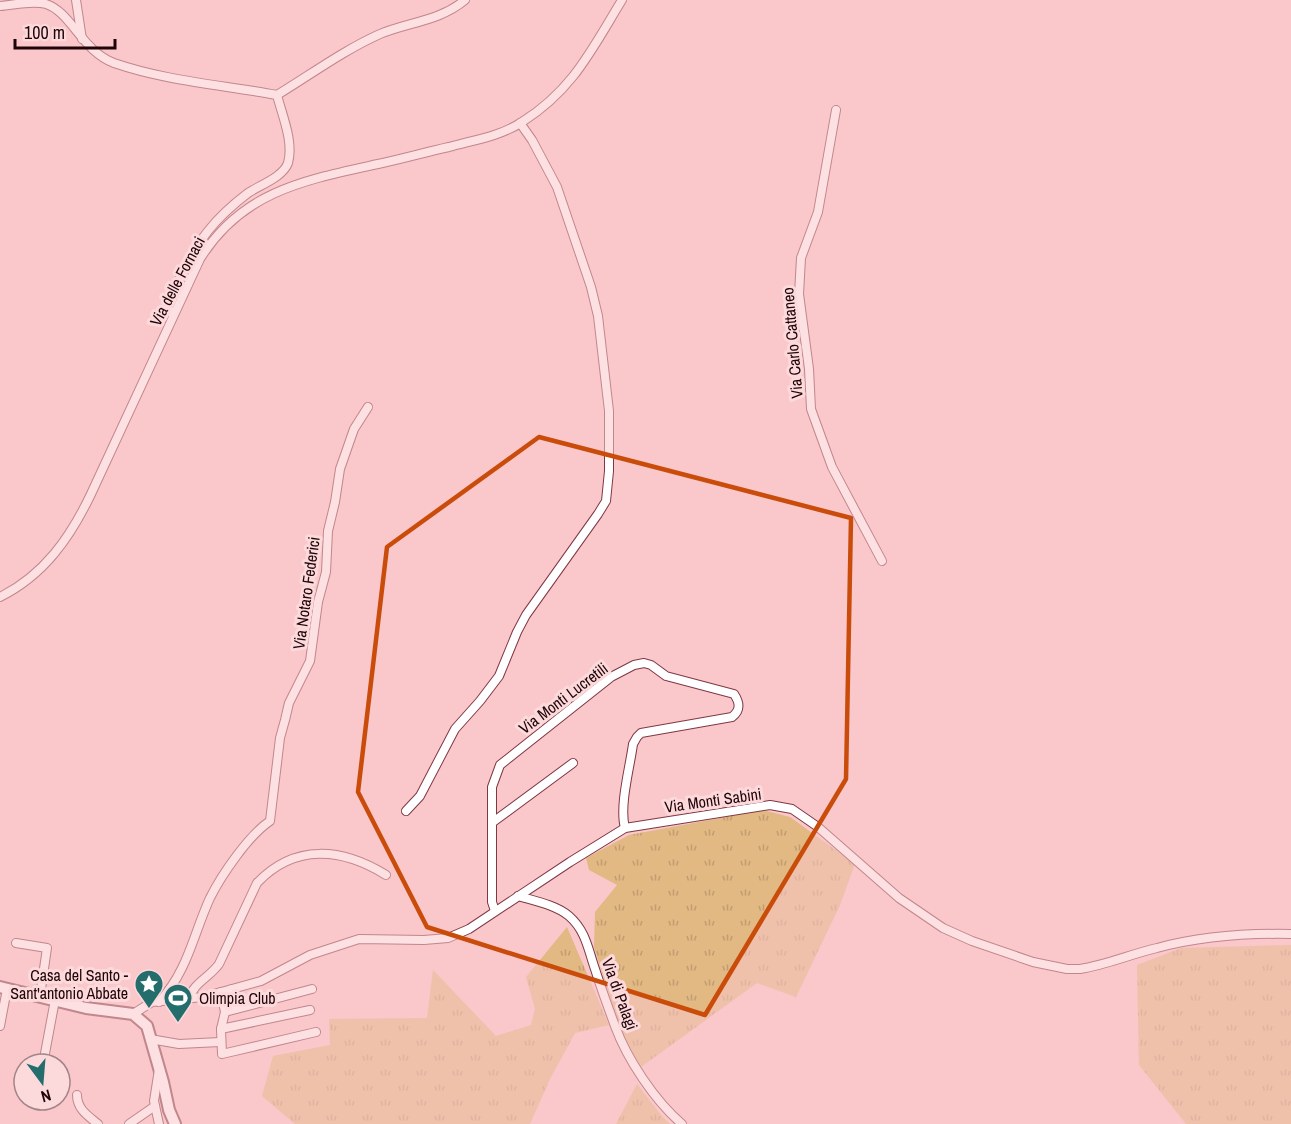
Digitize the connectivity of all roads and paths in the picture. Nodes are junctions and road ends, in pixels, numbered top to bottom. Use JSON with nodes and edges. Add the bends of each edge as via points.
{"nodes":[{"id":1,"x":76,"y":0,"type":"edge"},
{"id":2,"x":465,"y":0,"type":"edge"},
{"id":3,"x":622,"y":0,"type":"edge"},
{"id":4,"x":0,"y":6,"type":"edge"},
{"id":5,"x":83,"y":41,"type":"junction"},
{"id":6,"x":277,"y":95,"type":"junction"},
{"id":7,"x":836,"y":110,"type":"dead end"},
{"id":8,"x":520,"y":123,"type":"junction"},
{"id":9,"x":173,"y":314,"type":"junction"},
{"id":10,"x":368,"y":407,"type":"dead end"},
{"id":11,"x":882,"y":561,"type":"dead end"},
{"id":12,"x":0,"y":597,"type":"edge"},
{"id":13,"x":573,"y":763,"type":"dead end"},
{"id":14,"x":405,"y":811,"type":"dead end"},
{"id":15,"x":493,"y":822,"type":"junction"},
{"id":16,"x":626,"y":828,"type":"junction"},
{"id":17,"x":386,"y":875,"type":"dead end"},
{"id":18,"x":518,"y":896,"type":"junction"},
{"id":19,"x":495,"y":911,"type":"junction"},
{"id":20,"x":1291,"y":934,"type":"edge"},
{"id":21,"x":16,"y":943,"type":"dead end"},
{"id":22,"x":3,"y":988,"type":"edge"},
{"id":23,"x":232,"y":989,"type":"junction"},
{"id":24,"x":312,"y":989,"type":"dead end"},
{"id":25,"x":221,"y":992,"type":"junction"},
{"id":26,"x":40,"y":996,"type":"junction"},
{"id":27,"x":189,"y":999,"type":"junction"},
{"id":28,"x":55,"y":1000,"type":"junction"},
{"id":29,"x":159,"y":1002,"type":"junction"},
{"id":30,"x":235,"y":1009,"type":"junction"},
{"id":31,"x":310,"y":1010,"type":"dead end"},
{"id":32,"x":225,"y":1012,"type":"junction"},
{"id":33,"x":133,"y":1014,"type":"junction"},
{"id":34,"x":0,"y":1026,"type":"edge"},
{"id":35,"x":221,"y":1029,"type":"junction"},
{"id":36,"x":316,"y":1032,"type":"dead end"},
{"id":37,"x":150,"y":1039,"type":"junction"},
{"id":38,"x":220,"y":1042,"type":"junction"},
{"id":39,"x":45,"y":1052,"type":"edge"},
{"id":40,"x":159,"y":1068,"type":"junction"},
{"id":41,"x":77,"y":1095,"type":"dead end"},
{"id":42,"x":155,"y":1106,"type":"junction"},
{"id":43,"x":98,"y":1124,"type":"edge"},
{"id":44,"x":129,"y":1124,"type":"edge"},
{"id":45,"x":159,"y":1124,"type":"edge"},
{"id":46,"x":175,"y":1124,"type":"edge"},
{"id":47,"x":682,"y":1124,"type":"edge"}],
"edges":[{"from":1,"to":5,"type":"street"},
{"from":2,"to":6,"type":"street","via":[[435,18],[373,38]]},
{"from":3,"to":8,"type":"street","name":"Via delle Fornaci","via":[[565,87]]},
{"from":4,"to":5,"type":"street","via":[[48,5],[64,16]]},
{"from":5,"to":6,"type":"street","via":[[118,64]]},
{"from":6,"to":9,"type":"street","via":[[288,144],[286,166],[226,211],[199,241],[171,297],[168,308]]},
{"from":7,"to":11,"type":"street","name":"Via Carlo Cattaneo","via":[[818,212],[801,258],[799,294],[811,409],[832,467]]},
{"from":8,"to":9,"type":"street","name":"Via delle Fornaci","via":[[480,139],[329,174],[267,195],[239,213],[214,239]]},
{"from":8,"to":14,"type":"street","via":[[560,193],[598,316],[609,411],[607,495],[598,514],[526,615],[498,676],[455,729],[420,796]]},
{"from":9,"to":12,"type":"street","name":"Via delle Fornaci","via":[[74,528],[39,571]]},
{"from":10,"to":29,"type":"street","name":"Via Notaro Federici","via":[[354,429],[338,475],[310,661],[289,704],[270,821],[249,840],[216,888],[180,975]]},
{"from":13,"to":15,"type":"street"},
{"from":15,"to":16,"type":"street","name":"Via Monti Lucretili","via":[[492,786],[500,765],[621,671],[644,663],[666,676],[734,694],[740,708],[732,717],[637,737],[625,800]]},
{"from":15,"to":19,"type":"street","name":"Via Monti Lucretili"},
{"from":16,"to":18,"type":"street","name":"Via Monti Sabini"},
{"from":16,"to":20,"type":"street","name":"Via Monti Sabini","via":[[765,805],[786,807],[818,827],[899,898],[936,924],[1033,962],[1072,970],[1210,937]]},
{"from":17,"to":27,"type":"street","via":[[352,860],[316,852],[293,858],[266,873],[257,883],[219,963],[191,989]]},
{"from":18,"to":19,"type":"street","name":"Via Monti Sabini"},
{"from":18,"to":47,"type":"street","name":"Via di Palagi","via":[[555,908],[577,924],[586,938],[616,1028],[646,1084]]},
{"from":19,"to":23,"type":"street","name":"Via Monti Sabini","via":[[448,938],[359,939],[310,955],[261,981]]},
{"from":21,"to":26,"type":"street","via":[[47,948]]},
{"from":22,"to":26,"type":"main road"},
{"from":22,"to":34,"type":"street"},
{"from":23,"to":25,"type":"street","name":"Via Monti Sabini"},
{"from":23,"to":30,"type":"street"},
{"from":24,"to":30,"type":"street"},
{"from":25,"to":27,"type":"street","name":"Via Monti Sabini"},
{"from":25,"to":32,"type":"street"},
{"from":26,"to":28,"type":"main road"},
{"from":27,"to":29,"type":"street","name":"Via Monti Sabini"},
{"from":28,"to":33,"type":"main road"},
{"from":28,"to":39,"type":"street"},
{"from":29,"to":33,"type":"street","name":"Via Monti Sabini"},
{"from":30,"to":32,"type":"street"},
{"from":31,"to":35,"type":"street"},
{"from":32,"to":35,"type":"street"},
{"from":33,"to":37,"type":"main road","via":[[147,1026]]},
{"from":35,"to":38,"type":"street"},
{"from":36,"to":38,"type":"street","via":[[222,1054]]},
{"from":37,"to":38,"type":"street","via":[[179,1044]]},
{"from":37,"to":40,"type":"main road"},
{"from":40,"to":42,"type":"street"},
{"from":40,"to":46,"type":"main road"},
{"from":41,"to":43,"type":"street","via":[[81,1109]]},
{"from":42,"to":44,"type":"street"},
{"from":42,"to":45,"type":"street"}]}
